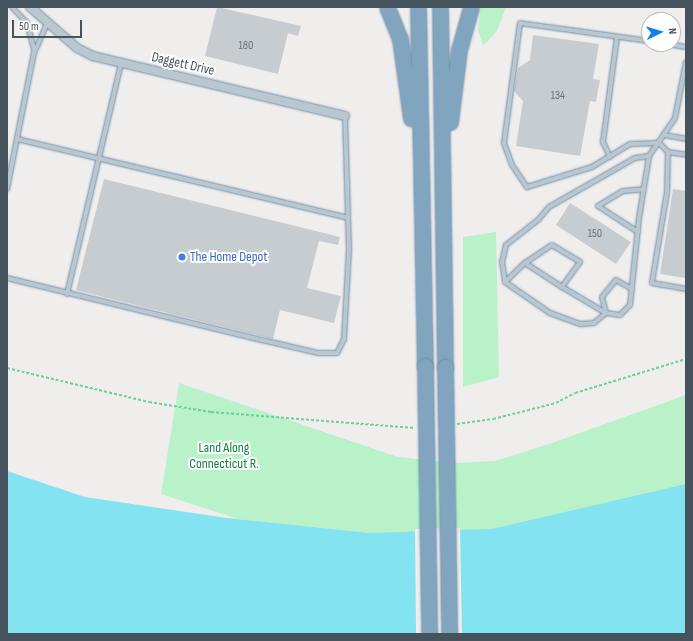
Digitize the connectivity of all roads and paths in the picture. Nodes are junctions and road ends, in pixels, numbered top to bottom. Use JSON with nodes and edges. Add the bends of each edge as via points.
{"nodes":[{"id":1,"x":12,"y":7,"type":"edge"},
{"id":2,"x":30,"y":7,"type":"edge"},
{"id":3,"x":386,"y":7,"type":"edge"},
{"id":4,"x":418,"y":7,"type":"edge"},
{"id":5,"x":440,"y":7,"type":"edge"},
{"id":6,"x":471,"y":7,"type":"edge"},
{"id":7,"x":48,"y":22,"type":"junction"},
{"id":8,"x":617,"y":37,"type":"junction"},
{"id":9,"x":641,"y":40,"type":"edge"},
{"id":10,"x":34,"y":53,"type":"junction"},
{"id":11,"x":686,"y":62,"type":"edge"},
{"id":12,"x":121,"y":63,"type":"junction"},
{"id":13,"x":344,"y":116,"type":"joint"},
{"id":14,"x":664,"y":135,"type":"junction"},
{"id":15,"x":17,"y":139,"type":"junction"},
{"id":16,"x":686,"y":139,"type":"edge"},
{"id":17,"x":659,"y":143,"type":"junction"},
{"id":18,"x":668,"y":152,"type":"junction"},
{"id":19,"x":686,"y":155,"type":"edge"},
{"id":20,"x":649,"y":156,"type":"junction"},
{"id":21,"x":610,"y":157,"type":"junction"},
{"id":22,"x":98,"y":158,"type":"junction"},
{"id":23,"x":7,"y":189,"type":"edge"},
{"id":24,"x":443,"y":189,"type":"junction"},
{"id":25,"x":644,"y":189,"type":"junction"},
{"id":26,"x":421,"y":197,"type":"junction"},
{"id":27,"x":348,"y":218,"type":"junction"},
{"id":28,"x":638,"y":232,"type":"junction"},
{"id":29,"x":525,"y":263,"type":"junction"},
{"id":30,"x":7,"y":278,"type":"edge"},
{"id":31,"x":505,"y":282,"type":"junction"},
{"id":32,"x":562,"y":287,"type":"junction"},
{"id":33,"x":632,"y":289,"type":"junction"},
{"id":34,"x":686,"y":289,"type":"edge"},
{"id":35,"x":67,"y":294,"type":"junction"},
{"id":36,"x":606,"y":313,"type":"junction"},
{"id":37,"x":686,"y":359,"type":"edge"},
{"id":38,"x":7,"y":368,"type":"edge"},
{"id":39,"x":453,"y":425,"type":"dead end"},
{"id":40,"x":422,"y":427,"type":"dead end"},
{"id":41,"x":429,"y":634,"type":"edge"},
{"id":42,"x":449,"y":634,"type":"edge"}],
"edges":[{"from":1,"to":10,"type":"lane","via":[[26,23]]},
{"from":2,"to":7,"type":"street","name":"Daggett Drive"},
{"from":3,"to":26,"type":"highway","via":[[396,26],[401,45]]},
{"from":4,"to":26,"type":"highway"},
{"from":5,"to":24,"type":"highway"},
{"from":6,"to":24,"type":"highway","via":[[457,58]]},
{"from":7,"to":10,"type":"lane"},
{"from":7,"to":12,"type":"street","name":"Daggett Drive","via":[[83,51]]},
{"from":8,"to":9,"type":"lane"},
{"from":8,"to":21,"type":"lane","via":[[603,142]]},
{"from":8,"to":21,"type":"lane","via":[[520,23],[504,143],[512,165],[527,187],[592,167]]},
{"from":10,"to":15,"type":"lane"},
{"from":11,"to":14,"type":"lane","via":[[675,118]]},
{"from":12,"to":13,"type":"street","name":"Daggett Drive"},
{"from":12,"to":22,"type":"lane"},
{"from":13,"to":27,"type":"lane"},
{"from":14,"to":16,"type":"lane"},
{"from":14,"to":17,"type":"lane"},
{"from":15,"to":22,"type":"lane"},
{"from":15,"to":23,"type":"lane"},
{"from":17,"to":18,"type":"lane"},
{"from":17,"to":20,"type":"lane"},
{"from":17,"to":21,"type":"lane","via":[[630,144]]},
{"from":18,"to":19,"type":"lane"},
{"from":18,"to":34,"type":"lane","via":[[667,192],[652,283]]},
{"from":20,"to":25,"type":"lane"},
{"from":20,"to":31,"type":"lane","via":[[635,158],[549,206],[538,220],[506,245],[502,262]]},
{"from":22,"to":27,"type":"lane"},
{"from":22,"to":35,"type":"lane"},
{"from":24,"to":42,"type":"highway","bridge":true},
{"from":25,"to":28,"type":"lane"},
{"from":25,"to":28,"type":"lane","via":[[623,191],[598,206]]},
{"from":26,"to":41,"type":"highway","bridge":true},
{"from":27,"to":35,"type":"lane","via":[[344,339],[337,352],[311,351]]},
{"from":28,"to":33,"type":"lane"},
{"from":29,"to":31,"type":"lane"},
{"from":29,"to":32,"type":"lane"},
{"from":29,"to":32,"type":"lane","via":[[552,245],[580,262]]},
{"from":30,"to":35,"type":"lane"},
{"from":31,"to":36,"type":"lane","via":[[550,313],[581,324],[594,323]]},
{"from":32,"to":36,"type":"lane"},
{"from":33,"to":36,"type":"lane","via":[[630,305],[620,315]]},
{"from":33,"to":36,"type":"lane","via":[[616,280],[602,297]]},
{"from":37,"to":39,"type":"path","via":[[575,393],[556,403],[493,419]]},
{"from":38,"to":40,"type":"path","via":[[106,393],[211,412],[382,427]]}]}
